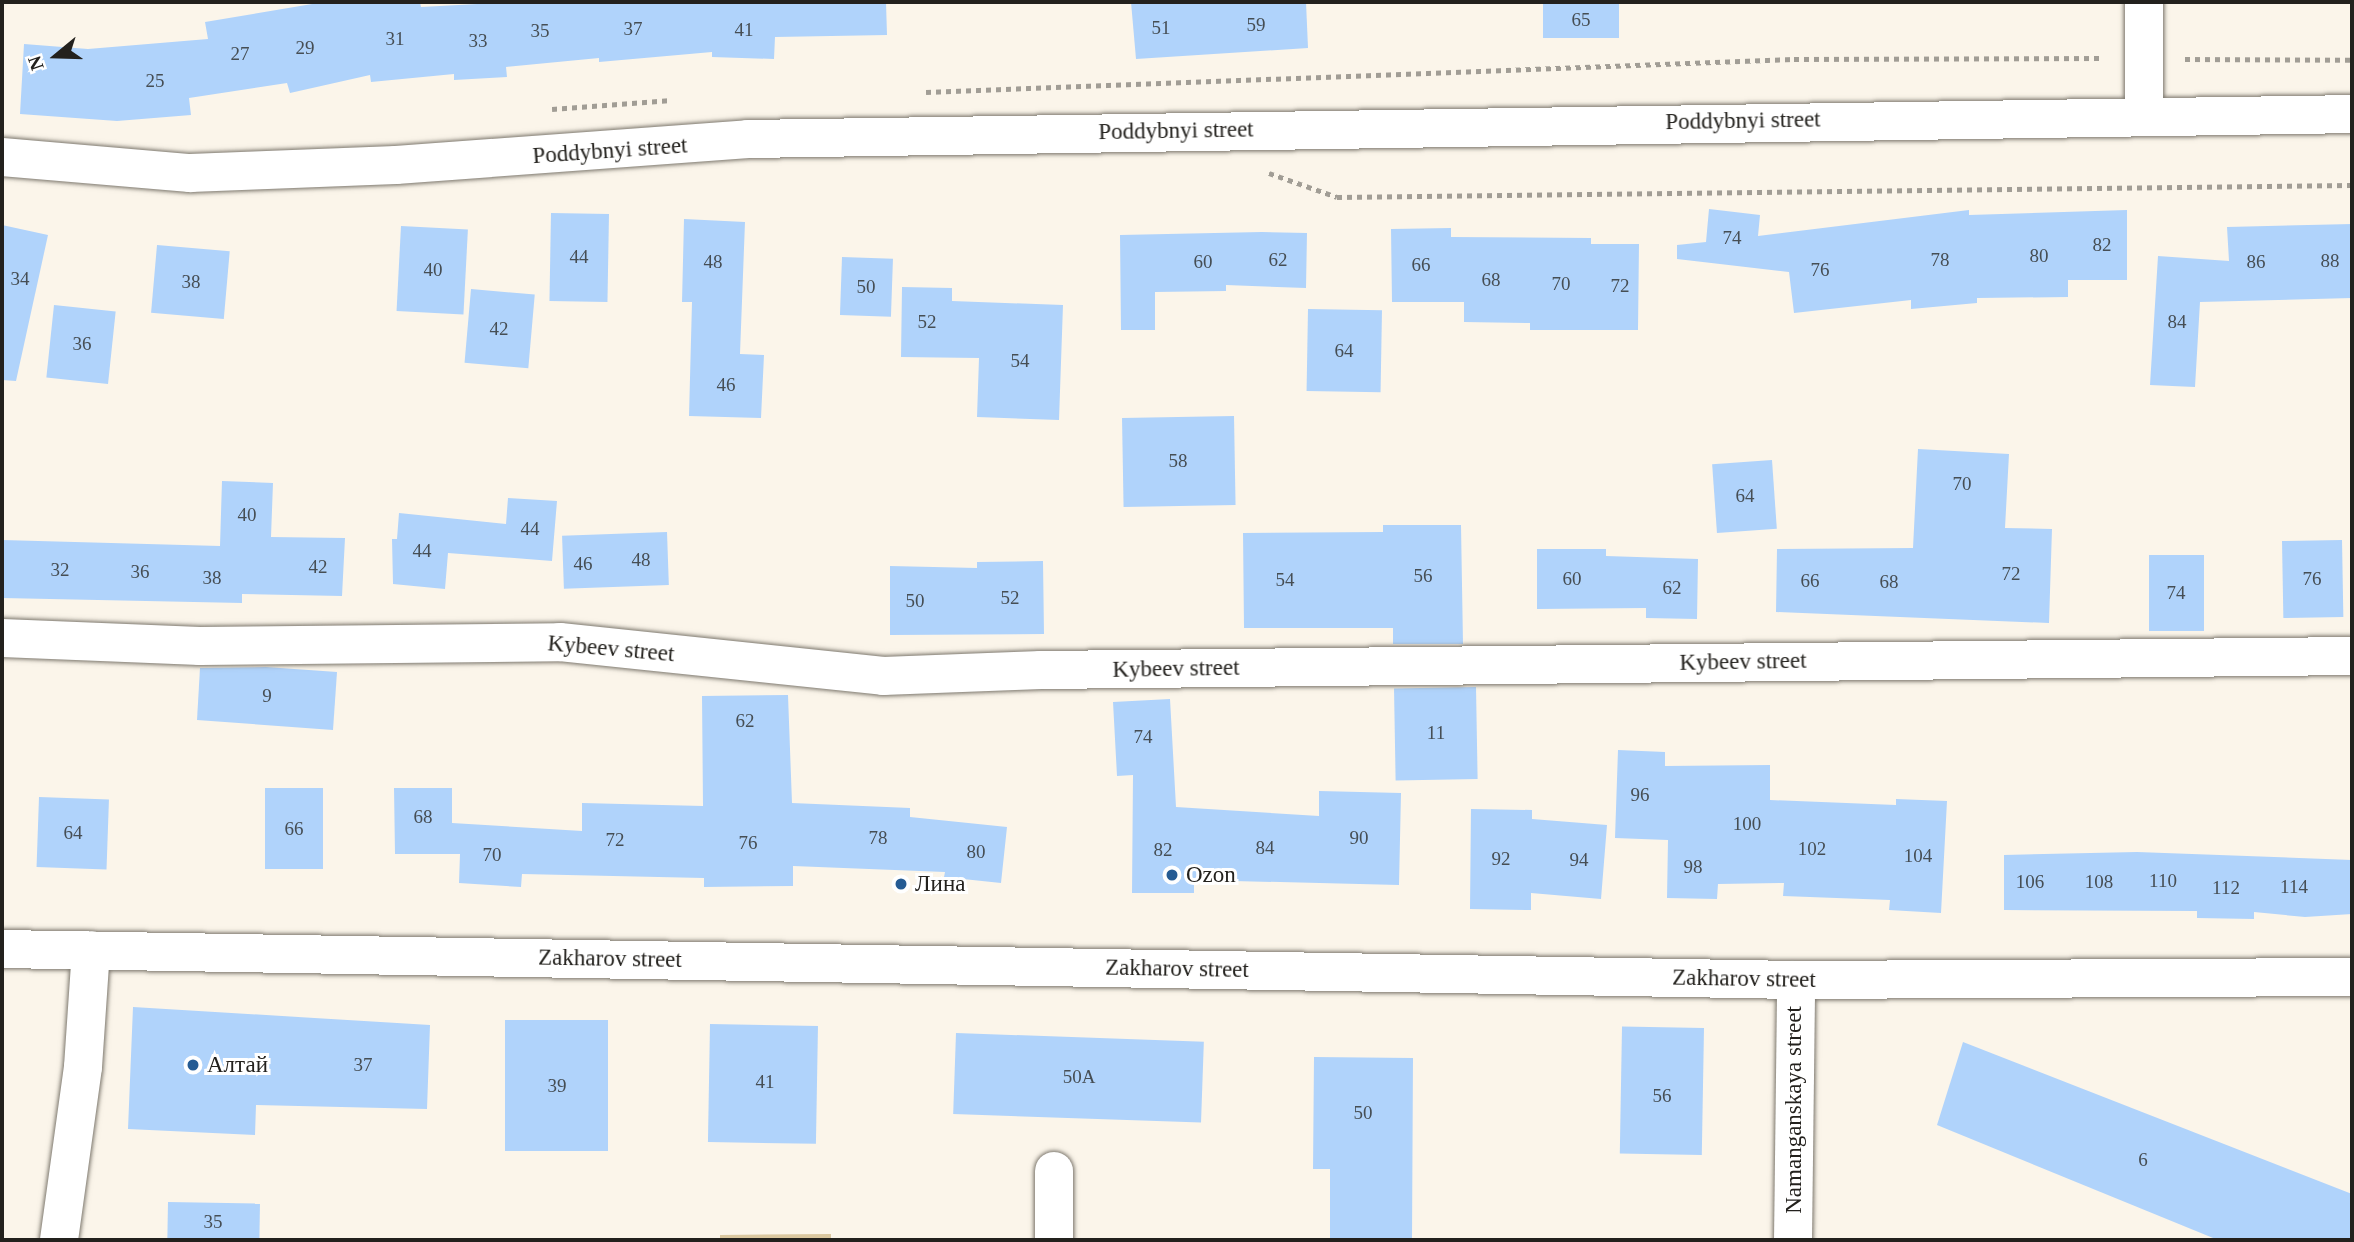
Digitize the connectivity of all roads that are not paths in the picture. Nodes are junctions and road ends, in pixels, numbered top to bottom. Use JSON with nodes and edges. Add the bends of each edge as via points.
{"nodes":[{"id":1,"x":2144,"y":2,"type":"edge"},
{"id":2,"x":2352,"y":114,"type":"edge"},
{"id":3,"x":2144,"y":117,"type":"junction"},
{"id":4,"x":2,"y":157,"type":"edge"},
{"id":5,"x":2,"y":638,"type":"edge"},
{"id":6,"x":2352,"y":656,"type":"edge"},
{"id":7,"x":2,"y":949,"type":"edge"},
{"id":8,"x":91,"y":950,"type":"junction"},
{"id":9,"x":2352,"y":977,"type":"edge"},
{"id":10,"x":1796,"y":980,"type":"junction"},
{"id":11,"x":1054,"y":1171,"type":"dead end"},
{"id":12,"x":60,"y":1240,"type":"edge"},
{"id":13,"x":1055,"y":1240,"type":"edge"},
{"id":14,"x":1793,"y":1240,"type":"edge"}],
"edges":[{"from":1,"to":3,"type":"street"},
{"from":2,"to":3,"type":"street","name":"Poddybnyi street"},
{"from":3,"to":4,"type":"street","name":"Poddybnyi street","via":[[748,139],[436,163],[190,173]]},
{"from":5,"to":6,"type":"street","name":"Kybeev street","via":[[200,646],[560,642],[883,676],[1041,670]]},
{"from":7,"to":8,"type":"street","name":"Zakharov street"},
{"from":8,"to":10,"type":"street","name":"Zakharov street"},
{"from":8,"to":12,"type":"street","via":[[76,1128],[62,1197]]},
{"from":9,"to":10,"type":"street","name":"Zakharov street"},
{"from":10,"to":14,"type":"street","name":"Namanganskaya street"},
{"from":11,"to":13,"type":"street"}]}
